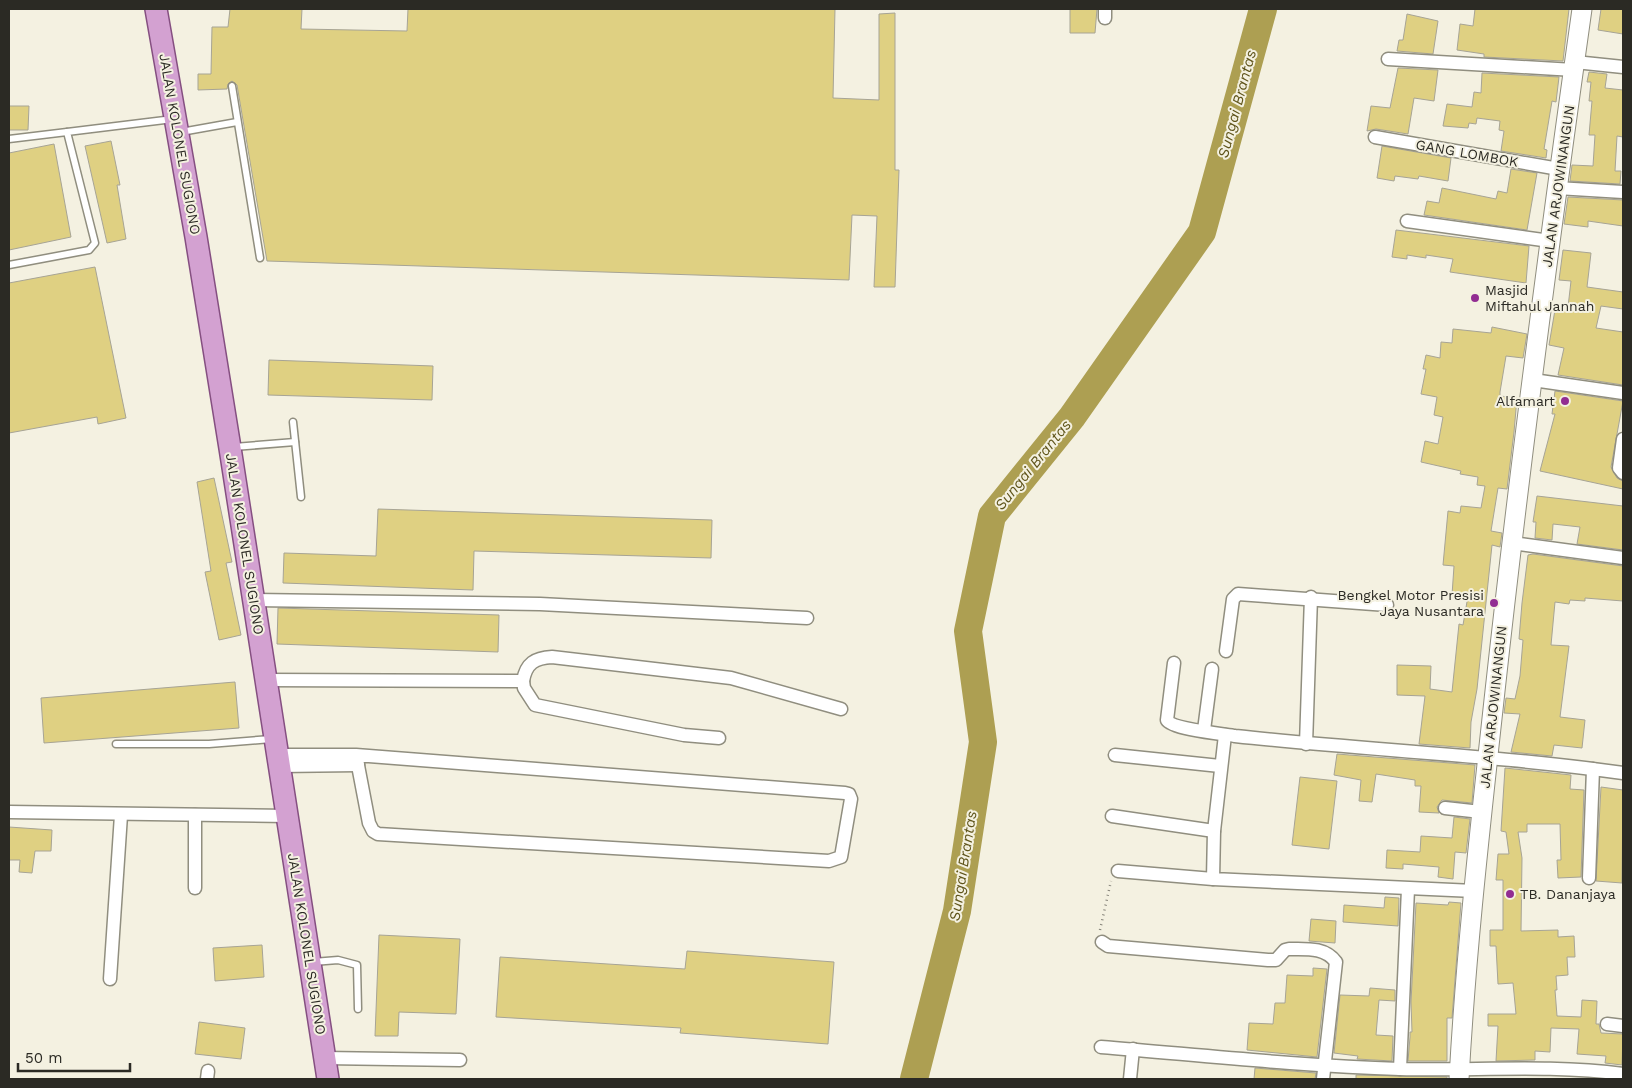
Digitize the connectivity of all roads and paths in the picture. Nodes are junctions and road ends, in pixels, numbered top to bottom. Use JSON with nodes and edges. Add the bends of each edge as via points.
{"nodes":[{"id":1,"x":156,"y":9,"type":"edge"},
{"id":2,"x":1582,"y":9,"type":"edge"},
{"id":3,"x":1388,"y":59,"type":"dead end"},
{"id":4,"x":1574,"y":66,"type":"junction"},
{"id":5,"x":1623,"y":67,"type":"edge"},
{"id":6,"x":232,"y":86,"type":"dead end"},
{"id":7,"x":237,"y":122,"type":"junction"},
{"id":8,"x":176,"y":126,"type":"junction"},
{"id":9,"x":67,"y":132,"type":"junction"},
{"id":10,"x":1375,"y":137,"type":"dead end"},
{"id":11,"x":9,"y":139,"type":"edge"},
{"id":12,"x":1559,"y":169,"type":"junction"},
{"id":13,"x":1557,"y":188,"type":"junction"},
{"id":14,"x":1623,"y":192,"type":"edge"},
{"id":15,"x":1407,"y":221,"type":"dead end"},
{"id":16,"x":1550,"y":240,"type":"junction"},
{"id":17,"x":260,"y":258,"type":"dead end"},
{"id":18,"x":9,"y":265,"type":"edge"},
{"id":19,"x":1533,"y":380,"type":"junction"},
{"id":20,"x":1623,"y":393,"type":"edge"},
{"id":21,"x":293,"y":422,"type":"dead end"},
{"id":22,"x":1623,"y":439,"type":"edge"},
{"id":23,"x":295,"y":442,"type":"junction"},
{"id":24,"x":230,"y":448,"type":"junction"},
{"id":25,"x":1623,"y":473,"type":"edge"},
{"id":26,"x":301,"y":497,"type":"dead end"},
{"id":27,"x":1512,"y":543,"type":"junction"},
{"id":28,"x":1623,"y":558,"type":"edge"},
{"id":29,"x":1311,"y":597,"type":"junction"},
{"id":30,"x":253,"y":600,"type":"junction"},
{"id":31,"x":1387,"y":605,"type":"dead end"},
{"id":32,"x":807,"y":618,"type":"dead end"},
{"id":33,"x":1226,"y":651,"type":"dead end"},
{"id":34,"x":1174,"y":663,"type":"dead end"},
{"id":35,"x":1212,"y":669,"type":"dead end"},
{"id":36,"x":265,"y":680,"type":"junction"},
{"id":37,"x":523,"y":681,"type":"junction"},
{"id":38,"x":841,"y":709,"type":"dead end"},
{"id":39,"x":1204,"y":730,"type":"junction"},
{"id":40,"x":1225,"y":735,"type":"junction"},
{"id":41,"x":719,"y":738,"type":"dead end"},
{"id":42,"x":116,"y":744,"type":"dead end"},
{"id":43,"x":1306,"y":744,"type":"junction"},
{"id":44,"x":278,"y":753,"type":"junction"},
{"id":45,"x":1115,"y":756,"type":"dead end"},
{"id":46,"x":1488,"y":757,"type":"junction"},
{"id":47,"x":357,"y":760,"type":"junction"},
{"id":48,"x":1220,"y":766,"type":"junction"},
{"id":49,"x":1593,"y":769,"type":"junction"},
{"id":50,"x":1623,"y":773,"type":"edge"},
{"id":51,"x":1446,"y":808,"type":"dead end"},
{"id":52,"x":9,"y":812,"type":"edge"},
{"id":53,"x":1481,"y":812,"type":"junction"},
{"id":54,"x":121,"y":815,"type":"junction"},
{"id":55,"x":194,"y":815,"type":"junction"},
{"id":56,"x":288,"y":816,"type":"junction"},
{"id":57,"x":1112,"y":816,"type":"dead end"},
{"id":58,"x":1214,"y":831,"type":"junction"},
{"id":59,"x":1118,"y":871,"type":"joint"},
{"id":60,"x":1589,"y":878,"type":"dead end"},
{"id":61,"x":1213,"y":879,"type":"junction"},
{"id":62,"x":195,"y":888,"type":"dead end"},
{"id":63,"x":1408,"y":888,"type":"junction"},
{"id":64,"x":1474,"y":891,"type":"junction"},
{"id":65,"x":1102,"y":942,"type":"joint"},
{"id":66,"x":308,"y":963,"type":"junction"},
{"id":67,"x":110,"y":978,"type":"dead end"},
{"id":68,"x":358,"y":1008,"type":"dead end"},
{"id":69,"x":1607,"y":1024,"type":"dead end"},
{"id":70,"x":1623,"y":1026,"type":"edge"},
{"id":71,"x":1101,"y":1047,"type":"dead end"},
{"id":72,"x":1133,"y":1050,"type":"junction"},
{"id":73,"x":324,"y":1058,"type":"junction"},
{"id":74,"x":460,"y":1060,"type":"dead end"},
{"id":75,"x":1325,"y":1065,"type":"junction"},
{"id":76,"x":1400,"y":1069,"type":"junction"},
{"id":77,"x":1459,"y":1074,"type":"edge"},
{"id":78,"x":1563,"y":1074,"type":"edge"},
{"id":79,"x":1623,"y":1074,"type":"edge"},
{"id":80,"x":328,"y":1079,"type":"edge"},
{"id":81,"x":1130,"y":1079,"type":"edge"},
{"id":82,"x":1323,"y":1079,"type":"edge"}],
"edges":[{"from":1,"to":8,"type":"main road","name":"JALAN KOLONEL SUGIONO"},
{"from":2,"to":4,"type":"main road","name":"JALAN ARJOWINANGUN"},
{"from":3,"to":4,"type":"street"},
{"from":4,"to":5,"type":"street"},
{"from":4,"to":12,"type":"main road","name":"JALAN ARJOWINANGUN"},
{"from":6,"to":7,"type":"lane"},
{"from":7,"to":8,"type":"lane"},
{"from":7,"to":17,"type":"lane"},
{"from":8,"to":9,"type":"lane"},
{"from":8,"to":24,"type":"main road","name":"JALAN KOLONEL SUGIONO"},
{"from":9,"to":11,"type":"lane"},
{"from":9,"to":18,"type":"lane","via":[[94,244],[89,250]]},
{"from":10,"to":12,"type":"street","name":"GANG LOMBOK"},
{"from":12,"to":13,"type":"main road","name":"JALAN ARJOWINANGUN"},
{"from":13,"to":14,"type":"street"},
{"from":13,"to":16,"type":"main road","name":"JALAN ARJOWINANGUN"},
{"from":15,"to":16,"type":"street"},
{"from":16,"to":19,"type":"main road","name":"JALAN ARJOWINANGUN"},
{"from":19,"to":20,"type":"street"},
{"from":19,"to":27,"type":"main road","name":"JALAN ARJOWINANGUN"},
{"from":21,"to":23,"type":"lane"},
{"from":22,"to":25,"type":"street","via":[[1619,468]]},
{"from":23,"to":24,"type":"lane"},
{"from":23,"to":26,"type":"lane"},
{"from":24,"to":30,"type":"main road","name":"JALAN KOLONEL SUGIONO"},
{"from":27,"to":28,"type":"street"},
{"from":27,"to":46,"type":"main road","name":"JALAN ARJOWINANGUN"},
{"from":29,"to":31,"type":"street"},
{"from":29,"to":33,"type":"street","via":[[1236,594]]},
{"from":29,"to":43,"type":"street"},
{"from":30,"to":32,"type":"street","via":[[540,604]]},
{"from":30,"to":36,"type":"main road","name":"JALAN KOLONEL SUGIONO"},
{"from":34,"to":39,"type":"street","via":[[1167,720],[1174,726]]},
{"from":35,"to":39,"type":"street"},
{"from":36,"to":37,"type":"street"},
{"from":36,"to":44,"type":"main road","name":"JALAN KOLONEL SUGIONO"},
{"from":37,"to":38,"type":"street","via":[[531,663],[539,658],[552,657],[732,678]]},
{"from":37,"to":41,"type":"street","via":[[534,705],[684,735]]},
{"from":39,"to":40,"type":"street"},
{"from":40,"to":43,"type":"street"},
{"from":40,"to":48,"type":"street"},
{"from":42,"to":44,"type":"lane","via":[[210,744]]},
{"from":43,"to":46,"type":"street"},
{"from":44,"to":47,"type":"street"},
{"from":44,"to":56,"type":"main road","name":"JALAN KOLONEL SUGIONO"},
{"from":45,"to":48,"type":"street"},
{"from":46,"to":49,"type":"street"},
{"from":46,"to":53,"type":"main road","name":"JALAN ARJOWINANGUN"},
{"from":47,"to":47,"type":"street","via":[[845,792],[851,799],[841,857],[829,861],[378,834],[373,832],[369,823]]},
{"from":48,"to":58,"type":"street"},
{"from":49,"to":50,"type":"street"},
{"from":49,"to":60,"type":"street"},
{"from":51,"to":53,"type":"street"},
{"from":52,"to":54,"type":"street"},
{"from":53,"to":64,"type":"main road","name":"JALAN ARJOWINANGUN"},
{"from":54,"to":55,"type":"street"},
{"from":54,"to":67,"type":"street"},
{"from":55,"to":56,"type":"street"},
{"from":55,"to":62,"type":"street"},
{"from":56,"to":66,"type":"main road","name":"JALAN KOLONEL SUGIONO"},
{"from":57,"to":58,"type":"street"},
{"from":58,"to":61,"type":"street"},
{"from":59,"to":61,"type":"street"},
{"from":59,"to":65,"type":"path","via":[[1113,873],[1099,937]]},
{"from":61,"to":63,"type":"street"},
{"from":63,"to":64,"type":"street"},
{"from":63,"to":76,"type":"street"},
{"from":64,"to":77,"type":"main road","name":"JALAN ARJOWINANGUN"},
{"from":65,"to":75,"type":"street","via":[[1108,946],[1276,960],[1289,949],[1324,951],[1336,962]]},
{"from":66,"to":68,"type":"lane","via":[[338,960],[357,965]]},
{"from":66,"to":73,"type":"main road","name":"JALAN KOLONEL SUGIONO"},
{"from":69,"to":70,"type":"street"},
{"from":71,"to":72,"type":"street"},
{"from":72,"to":75,"type":"street"},
{"from":72,"to":81,"type":"street"},
{"from":73,"to":74,"type":"street"},
{"from":73,"to":80,"type":"main road","name":"JALAN KOLONEL SUGIONO"},
{"from":75,"to":76,"type":"street"},
{"from":75,"to":82,"type":"street"},
{"from":76,"to":77,"type":"street"},
{"from":77,"to":78,"type":"street"},
{"from":78,"to":79,"type":"street"}]}
